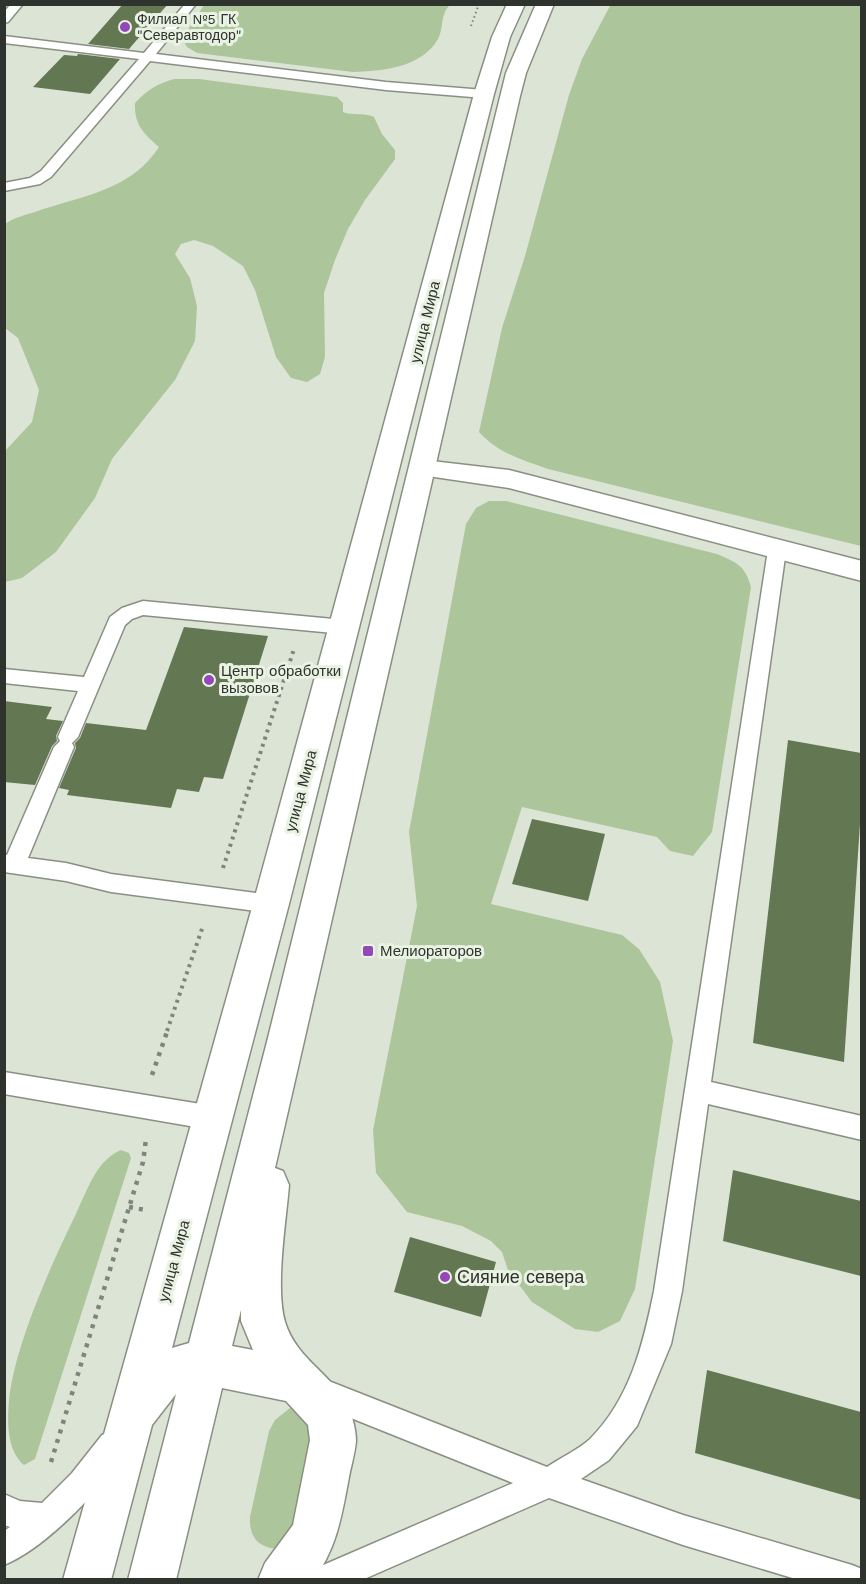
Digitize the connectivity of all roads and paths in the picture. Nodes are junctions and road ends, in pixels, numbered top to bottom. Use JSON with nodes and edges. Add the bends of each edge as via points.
{"nodes":[{"id":1,"x":18,"y":4,"type":"edge"},
{"id":2,"x":191,"y":4,"type":"edge"},
{"id":3,"x":479,"y":4,"type":"edge"},
{"id":4,"x":507,"y":4,"type":"edge"},
{"id":5,"x":516,"y":4,"type":"edge"},
{"id":6,"x":545,"y":4,"type":"edge"},
{"id":7,"x":564,"y":4,"type":"edge"},
{"id":8,"x":4,"y":20,"type":"edge"},
{"id":9,"x":471,"y":29,"type":"dead end"},
{"id":10,"x":4,"y":39,"type":"edge"},
{"id":11,"x":27,"y":42,"type":"junction"},
{"id":12,"x":4,"y":53,"type":"edge"},
{"id":13,"x":150,"y":56,"type":"junction"},
{"id":14,"x":501,"y":81,"type":"junction"},
{"id":15,"x":4,"y":187,"type":"edge"},
{"id":16,"x":388,"y":465,"type":"junction"},
{"id":17,"x":423,"y":468,"type":"junction"},
{"id":18,"x":777,"y":550,"type":"junction"},
{"id":19,"x":861,"y":571,"type":"edge"},
{"id":20,"x":344,"y":627,"type":"junction"},
{"id":21,"x":296,"y":645,"type":"dead end"},
{"id":22,"x":4,"y":676,"type":"edge"},
{"id":23,"x":90,"y":685,"type":"junction"},
{"id":24,"x":9,"y":864,"type":"edge"},
{"id":25,"x":213,"y":896,"type":"junction"},
{"id":26,"x":271,"y":904,"type":"junction"},
{"id":27,"x":287,"y":1038,"type":"junction"},
{"id":28,"x":4,"y":1083,"type":"edge"},
{"id":29,"x":699,"y":1091,"type":"junction"},
{"id":30,"x":149,"y":1108,"type":"junction"},
{"id":31,"x":213,"y":1118,"type":"junction"},
{"id":32,"x":861,"y":1128,"type":"edge"},
{"id":33,"x":205,"y":1365,"type":"junction"},
{"id":34,"x":298,"y":1382,"type":"junction"},
{"id":35,"x":130,"y":1421,"type":"junction"},
{"id":36,"x":549,"y":1483,"type":"junction"},
{"id":37,"x":4,"y":1509,"type":"edge"},
{"id":38,"x":43,"y":1519,"type":"junction"},
{"id":39,"x":4,"y":1550,"type":"edge"},
{"id":40,"x":87,"y":1580,"type":"edge"},
{"id":41,"x":152,"y":1580,"type":"edge"},
{"id":42,"x":282,"y":1580,"type":"edge"},
{"id":43,"x":325,"y":1580,"type":"edge"},
{"id":44,"x":852,"y":1580,"type":"edge"}],
"edges":[{"from":1,"to":8,"type":"lane"},
{"from":2,"to":13,"type":"lane"},
{"from":3,"to":9,"type":"path"},
{"from":4,"to":14,"type":"main road"},
{"from":5,"to":14,"type":"main road","name":"улица Мира"},
{"from":6,"to":14,"type":"main road","name":"улица Мира"},
{"from":7,"to":14,"type":"main road"},
{"from":10,"to":11,"type":"lane"},
{"from":11,"to":12,"type":"lane"},
{"from":11,"to":13,"type":"lane"},
{"from":13,"to":14,"type":"lane","via":[[386,86]]},
{"from":13,"to":15,"type":"lane","via":[[46,174],[35,181]]},
{"from":14,"to":16,"type":"main road","name":"улица Мира"},
{"from":14,"to":17,"type":"main road","name":"улица Мира"},
{"from":16,"to":17,"type":"main road"},
{"from":16,"to":20,"type":"main road","name":"улица Мира"},
{"from":17,"to":18,"type":"main road","via":[[509,479]]},
{"from":17,"to":27,"type":"main road","name":"улица Мира"},
{"from":18,"to":19,"type":"main road"},
{"from":18,"to":29,"type":"lane"},
{"from":20,"to":23,"type":"lane","via":[[132,610],[117,622]]},
{"from":20,"to":26,"type":"main road","name":"улица Мира"},
{"from":21,"to":25,"type":"path"},
{"from":22,"to":23,"type":"lane"},
{"from":23,"to":24,"type":"lane"},
{"from":24,"to":25,"type":"lane"},
{"from":25,"to":26,"type":"lane"},
{"from":25,"to":30,"type":"path","via":[[152,1076]]},
{"from":26,"to":31,"type":"main road","name":"улица Мира"},
{"from":27,"to":33,"type":"main road","name":"улица Мира"},
{"from":27,"to":34,"type":"main road","via":[[263,1230],[260,1299],[269,1339]]},
{"from":28,"to":30,"type":"lane"},
{"from":29,"to":32,"type":"lane"},
{"from":29,"to":36,"type":"lane","via":[[668,1291],[657,1344],[643,1382],[627,1416],[600,1450]]},
{"from":30,"to":31,"type":"lane"},
{"from":30,"to":38,"type":"path","via":[[143,1162],[48,1472]]},
{"from":31,"to":35,"type":"main road","name":"улица Мира"},
{"from":33,"to":34,"type":"main road"},
{"from":33,"to":35,"type":"main road","via":[[180,1367],[160,1379]]},
{"from":33,"to":41,"type":"main road","name":"улица Мира"},
{"from":34,"to":36,"type":"lane"},
{"from":34,"to":42,"type":"main road","via":[[328,1414],[333,1440],[315,1532]]},
{"from":35,"to":38,"type":"lane","via":[[82,1483]]},
{"from":35,"to":40,"type":"main road","name":"улица Мира"},
{"from":36,"to":43,"type":"lane"},
{"from":36,"to":44,"type":"lane","via":[[683,1530]]},
{"from":37,"to":38,"type":"lane","via":[[18,1516]]},
{"from":38,"to":39,"type":"lane"}]}
